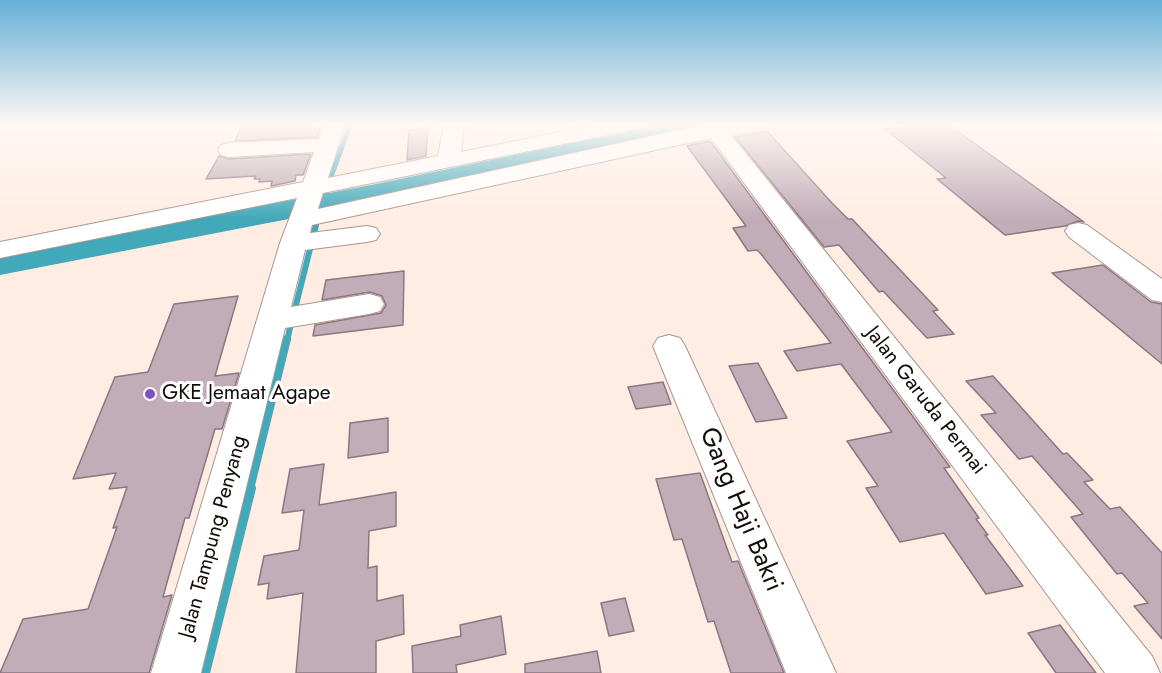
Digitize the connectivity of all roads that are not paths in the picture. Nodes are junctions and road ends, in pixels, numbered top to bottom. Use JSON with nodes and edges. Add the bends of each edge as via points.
{"nodes":[{"id":1,"x":323,"y":156,"type":"edge"},
{"id":2,"x":449,"y":156,"type":"edge"},
{"id":3,"x":467,"y":156,"type":"edge"},
{"id":4,"x":573,"y":156,"type":"edge"},
{"id":5,"x":737,"y":156,"type":"edge"},
{"id":6,"x":448,"y":162,"type":"junction"},
{"id":7,"x":303,"y":213,"type":"junction"},
{"id":8,"x":1077,"y":231,"type":"dead end"},
{"id":9,"x":367,"y":234,"type":"dead end"},
{"id":10,"x":0,"y":250,"type":"edge"},
{"id":11,"x":1162,"y":293,"type":"edge"},
{"id":12,"x":369,"y":304,"type":"dead end"},
{"id":13,"x":272,"y":320,"type":"junction"},
{"id":14,"x":669,"y":346,"type":"dead end"},
{"id":15,"x":177,"y":673,"type":"edge"},
{"id":16,"x":811,"y":673,"type":"edge"},
{"id":17,"x":1135,"y":673,"type":"edge"}],
"edges":[{"from":1,"to":7,"type":"street","name":"Jalan Tampung Penyang"},
{"from":2,"to":6,"type":"street"},
{"from":3,"to":6,"type":"street"},
{"from":4,"to":7,"type":"street"},
{"from":5,"to":17,"type":"street","name":"Jalan Garuda Permai"},
{"from":6,"to":7,"type":"street"},
{"from":7,"to":9,"type":"street"},
{"from":7,"to":10,"type":"street"},
{"from":7,"to":13,"type":"street","name":"Jalan Tampung Penyang"},
{"from":8,"to":11,"type":"street"},
{"from":12,"to":13,"type":"street"},
{"from":13,"to":15,"type":"street","name":"Jalan Tampung Penyang"},
{"from":14,"to":16,"type":"street","name":"Gang Haji Bakri"}]}
